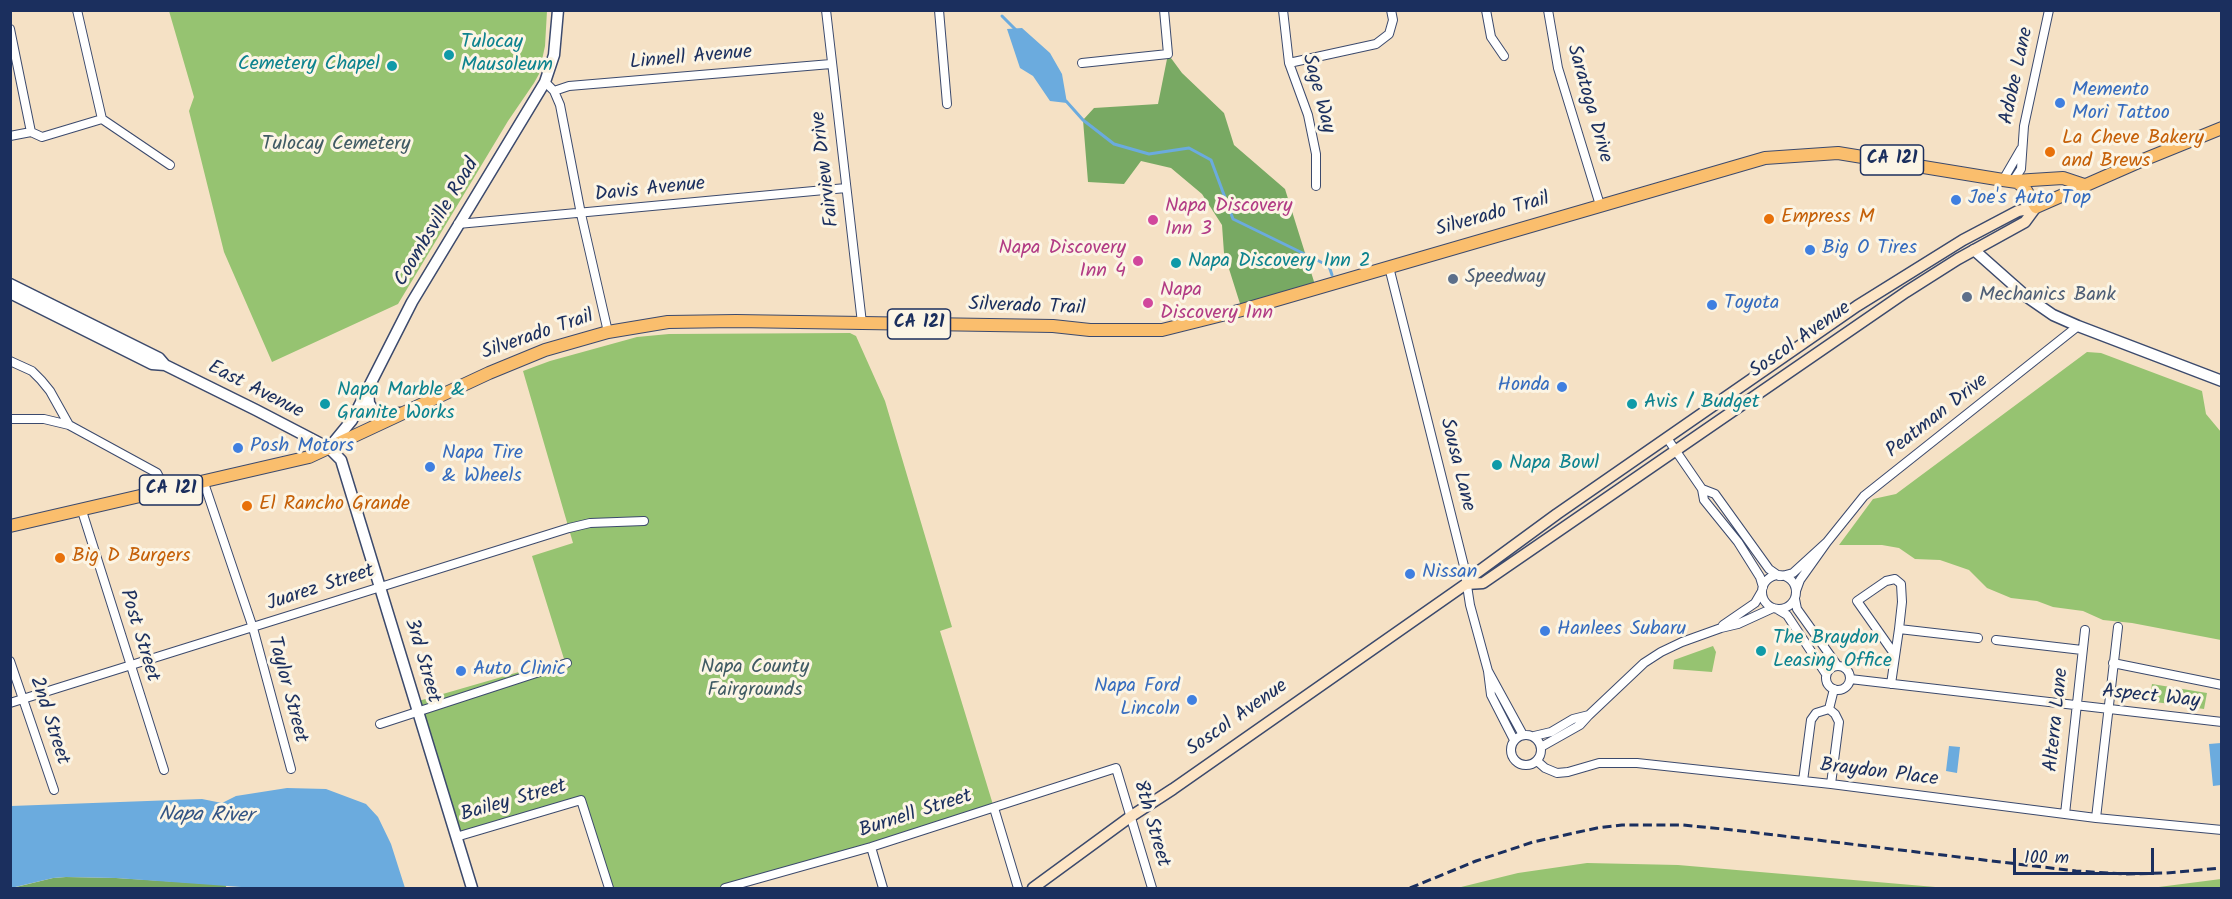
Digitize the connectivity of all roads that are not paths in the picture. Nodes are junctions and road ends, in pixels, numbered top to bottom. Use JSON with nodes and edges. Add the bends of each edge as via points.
{"nodes":[{"id":1,"x":77,"y":10,"type":"edge"},
{"id":2,"x":558,"y":10,"type":"edge"},
{"id":3,"x":826,"y":10,"type":"edge"},
{"id":4,"x":939,"y":10,"type":"edge"},
{"id":5,"x":1164,"y":10,"type":"edge"},
{"id":6,"x":1283,"y":10,"type":"edge"},
{"id":7,"x":1391,"y":10,"type":"edge"},
{"id":8,"x":1486,"y":10,"type":"edge"},
{"id":9,"x":1548,"y":10,"type":"edge"},
{"id":10,"x":2049,"y":10,"type":"edge"},
{"id":11,"x":10,"y":29,"type":"edge"},
{"id":12,"x":1504,"y":56,"type":"dead end"},
{"id":13,"x":1082,"y":63,"type":"dead end"},
{"id":14,"x":1289,"y":63,"type":"junction"},
{"id":15,"x":831,"y":64,"type":"junction"},
{"id":16,"x":545,"y":82,"type":"junction"},
{"id":17,"x":554,"y":91,"type":"junction"},
{"id":18,"x":947,"y":104,"type":"dead end"},
{"id":19,"x":102,"y":120,"type":"junction"},
{"id":20,"x":2222,"y":128,"type":"edge"},
{"id":21,"x":31,"y":132,"type":"junction"},
{"id":22,"x":10,"y":136,"type":"edge"},
{"id":23,"x":170,"y":165,"type":"dead end"},
{"id":24,"x":2008,"y":180,"type":"junction"},
{"id":25,"x":2084,"y":185,"type":"junction"},
{"id":26,"x":1316,"y":186,"type":"dead end"},
{"id":27,"x":846,"y":188,"type":"junction"},
{"id":28,"x":1600,"y":205,"type":"junction"},
{"id":29,"x":2036,"y":207,"type":"junction"},
{"id":30,"x":581,"y":214,"type":"junction"},
{"id":31,"x":458,"y":224,"type":"junction"},
{"id":32,"x":1974,"y":250,"type":"junction"},
{"id":33,"x":1389,"y":267,"type":"junction"},
{"id":34,"x":10,"y":284,"type":"edge"},
{"id":35,"x":10,"y":293,"type":"edge"},
{"id":36,"x":862,"y":323,"type":"junction"},
{"id":37,"x":2078,"y":326,"type":"junction"},
{"id":38,"x":608,"y":332,"type":"junction"},
{"id":39,"x":10,"y":361,"type":"edge"},
{"id":40,"x":165,"y":365,"type":"junction"},
{"id":41,"x":2222,"y":381,"type":"edge"},
{"id":42,"x":368,"y":389,"type":"junction"},
{"id":43,"x":403,"y":413,"type":"junction"},
{"id":44,"x":10,"y":419,"type":"edge"},
{"id":45,"x":69,"y":425,"type":"junction"},
{"id":46,"x":1667,"y":438,"type":"junction"},
{"id":47,"x":329,"y":448,"type":"junction"},
{"id":48,"x":1676,"y":452,"type":"junction"},
{"id":49,"x":204,"y":483,"type":"junction"},
{"id":50,"x":1702,"y":489,"type":"junction"},
{"id":51,"x":166,"y":490,"type":"junction"},
{"id":52,"x":82,"y":510,"type":"junction"},
{"id":53,"x":644,"y":521,"type":"dead end"},
{"id":54,"x":10,"y":526,"type":"edge"},
{"id":55,"x":1827,"y":542,"type":"junction"},
{"id":56,"x":1781,"y":576,"type":"junction"},
{"id":57,"x":1466,"y":584,"type":"junction"},
{"id":58,"x":381,"y":587,"type":"junction"},
{"id":59,"x":1763,"y":589,"type":"junction"},
{"id":60,"x":1795,"y":595,"type":"junction"},
{"id":61,"x":1775,"y":609,"type":"junction"},
{"id":62,"x":2118,"y":627,"type":"dead end"},
{"id":63,"x":253,"y":628,"type":"junction"},
{"id":64,"x":1721,"y":628,"type":"junction"},
{"id":65,"x":1899,"y":629,"type":"junction"},
{"id":66,"x":2085,"y":630,"type":"dead end"},
{"id":67,"x":1978,"y":638,"type":"dead end"},
{"id":68,"x":1996,"y":640,"type":"dead end"},
{"id":69,"x":2082,"y":651,"type":"junction"},
{"id":70,"x":1895,"y":655,"type":"junction"},
{"id":71,"x":10,"y":661,"type":"edge"},
{"id":72,"x":567,"y":663,"type":"dead end"},
{"id":73,"x":2113,"y":663,"type":"junction"},
{"id":74,"x":130,"y":664,"type":"junction"},
{"id":75,"x":1837,"y":665,"type":"junction"},
{"id":76,"x":1488,"y":671,"type":"junction"},
{"id":77,"x":1826,"y":674,"type":"junction"},
{"id":78,"x":1850,"y":680,"type":"junction"},
{"id":79,"x":1891,"y":684,"type":"junction"},
{"id":80,"x":2222,"y":685,"type":"edge"},
{"id":81,"x":1834,"y":689,"type":"junction"},
{"id":82,"x":22,"y":698,"type":"junction"},
{"id":83,"x":10,"y":703,"type":"edge"},
{"id":84,"x":2076,"y":707,"type":"junction"},
{"id":85,"x":1829,"y":709,"type":"junction"},
{"id":86,"x":2108,"y":709,"type":"junction"},
{"id":87,"x":417,"y":712,"type":"junction"},
{"id":88,"x":1589,"y":715,"type":"junction"},
{"id":89,"x":2222,"y":722,"type":"edge"},
{"id":90,"x":380,"y":724,"type":"dead end"},
{"id":91,"x":1523,"y":735,"type":"junction"},
{"id":92,"x":1534,"y":736,"type":"junction"},
{"id":93,"x":1514,"y":740,"type":"junction"},
{"id":94,"x":1541,"y":747,"type":"junction"},
{"id":95,"x":1537,"y":760,"type":"junction"},
{"id":96,"x":1116,"y":768,"type":"joint"},
{"id":97,"x":291,"y":769,"type":"dead end"},
{"id":98,"x":164,"y":770,"type":"dead end"},
{"id":99,"x":1803,"y":782,"type":"junction"},
{"id":100,"x":1831,"y":784,"type":"junction"},
{"id":101,"x":54,"y":790,"type":"dead end"},
{"id":102,"x":994,"y":807,"type":"junction"},
{"id":103,"x":2065,"y":814,"type":"junction"},
{"id":104,"x":1130,"y":817,"type":"junction"},
{"id":105,"x":2096,"y":818,"type":"junction"},
{"id":106,"x":2222,"y":830,"type":"edge"},
{"id":107,"x":456,"y":837,"type":"junction"},
{"id":108,"x":871,"y":847,"type":"junction"},
{"id":109,"x":472,"y":888,"type":"edge"},
{"id":110,"x":609,"y":888,"type":"edge"},
{"id":111,"x":725,"y":888,"type":"edge"},
{"id":112,"x":883,"y":888,"type":"edge"},
{"id":113,"x":1018,"y":888,"type":"edge"},
{"id":114,"x":1033,"y":888,"type":"edge"},
{"id":115,"x":1152,"y":888,"type":"edge"}],
"edges":[{"from":1,"to":19,"type":"street"},
{"from":2,"to":16,"type":"street","name":"Coombsville Road","via":[[554,55]]},
{"from":3,"to":15,"type":"street","name":"Fairview Drive"},
{"from":4,"to":18,"type":"street"},
{"from":5,"to":13,"type":"street","via":[[1168,54]]},
{"from":6,"to":14,"type":"street","name":"Sage Way"},
{"from":7,"to":14,"type":"street","via":[[1389,34],[1376,44]]},
{"from":8,"to":12,"type":"street","via":[[1491,38]]},
{"from":9,"to":28,"type":"street","name":"Saratoga Drive","via":[[1558,68]]},
{"from":10,"to":24,"type":"street","name":"Adobe Lane","via":[[2021,149],[2021,169]]},
{"from":11,"to":21,"type":"street"},
{"from":14,"to":26,"type":"street","name":"Sage Way","via":[[1308,115],[1316,154]]},
{"from":15,"to":17,"type":"street","name":"Linnell Avenue","via":[[569,86]]},
{"from":15,"to":27,"type":"street","name":"Fairview Drive"},
{"from":16,"to":17,"type":"street"},
{"from":16,"to":31,"type":"street","name":"Coombsville Road"},
{"from":17,"to":30,"type":"street"},
{"from":19,"to":21,"type":"street","via":[[42,137]]},
{"from":19,"to":23,"type":"street"},
{"from":20,"to":25,"type":"main road","name":"Soscol Avenue"},
{"from":21,"to":22,"type":"street"},
{"from":24,"to":25,"type":"main road","name":"Silverado Trail","via":[[2063,178]]},
{"from":24,"to":28,"type":"main road","name":"Silverado Trail","number":"CA 121","via":[[1838,153],[1755,161]]},
{"from":24,"to":29,"type":"main road","via":[[2026,189]]},
{"from":25,"to":29,"type":"main road","name":"Soscol Avenue"},
{"from":27,"to":30,"type":"street","name":"Davis Avenue"},
{"from":27,"to":36,"type":"street","name":"Fairview Drive"},
{"from":28,"to":33,"type":"main road","name":"Silverado Trail","number":"CA 121"},
{"from":29,"to":32,"type":"main road","name":"Soscol Avenue","via":[[2025,222]]},
{"from":29,"to":46,"type":"main road","name":"Soscol Avenue","via":[[2018,211],[1909,272]]},
{"from":30,"to":31,"type":"street","name":"Davis Avenue"},
{"from":30,"to":38,"type":"street"},
{"from":31,"to":42,"type":"street","name":"Coombsville Road","via":[[412,302]]},
{"from":32,"to":37,"type":"street","via":[[2035,303]]},
{"from":32,"to":48,"type":"main road","name":"Soscol Avenue","via":[[1872,315]]},
{"from":33,"to":36,"type":"main road","name":"Silverado Trail","number":"CA 121","via":[[1212,319],[1154,331]]},
{"from":33,"to":57,"type":"street","name":"Sousa Lane"},
{"from":34,"to":40,"type":"street","name":"East Avenue","via":[[159,358]]},
{"from":35,"to":40,"type":"street","name":"East Avenue","via":[[152,364]]},
{"from":36,"to":38,"type":"main road","name":"Silverado Trail","number":"CA 121","via":[[668,322]]},
{"from":37,"to":41,"type":"street"},
{"from":37,"to":55,"type":"street","name":"Peatman Drive","via":[[1864,496]]},
{"from":38,"to":43,"type":"main road","name":"Silverado Trail","number":"CA 121","via":[[518,361]]},
{"from":39,"to":45,"type":"street","via":[[41,380]]},
{"from":40,"to":47,"type":"street","name":"East Avenue"},
{"from":42,"to":43,"type":"street","via":[[375,413]]},
{"from":42,"to":47,"type":"street","name":"Coombsville Road","via":[[352,420]]},
{"from":43,"to":47,"type":"main road","name":"Silverado Trail","number":"CA 121"},
{"from":44,"to":45,"type":"street","via":[[44,419]]},
{"from":45,"to":51,"type":"street","via":[[158,473]]},
{"from":46,"to":48,"type":"street"},
{"from":46,"to":57,"type":"main road","name":"Soscol Avenue","via":[[1557,514]]},
{"from":47,"to":49,"type":"main road","name":"Silverado Trail","number":"CA 121","via":[[309,457]]},
{"from":47,"to":58,"type":"street","name":"3rd Street","via":[[341,460]]},
{"from":48,"to":50,"type":"street"},
{"from":48,"to":57,"type":"main road","name":"Soscol Avenue","via":[[1483,583]]},
{"from":49,"to":51,"type":"main road","name":"Silverado Trail","number":"CA 121"},
{"from":49,"to":63,"type":"street","name":"Taylor Street"},
{"from":50,"to":56,"type":"street","via":[[1715,494],[1769,569]]},
{"from":50,"to":59,"type":"street","via":[[1704,500],[1738,542]]},
{"from":51,"to":52,"type":"main road","name":"Silverado Trail","number":"CA 121"},
{"from":52,"to":54,"type":"main road","name":"Silverado Trail","number":"CA 121"},
{"from":52,"to":74,"type":"street","name":"Post Street"},
{"from":53,"to":58,"type":"street","name":"Juarez Street","via":[[590,523]]},
{"from":55,"to":56,"type":"street","name":"Peatman Drive","via":[[1793,573]]},
{"from":55,"to":60,"type":"street","name":"Peatman Drive","via":[[1800,580]]},
{"from":56,"to":59,"type":"street","name":"Peatman Drive","via":[[1769,579]]},
{"from":56,"to":60,"type":"street","via":[[1791,581]]},
{"from":57,"to":76,"type":"street","name":"Sousa Lane"},
{"from":57,"to":104,"type":"main road","name":"Soscol Avenue"},
{"from":58,"to":63,"type":"street","name":"Juarez Street"},
{"from":58,"to":87,"type":"street","name":"3rd Street"},
{"from":59,"to":61,"type":"street","via":[[1764,601]]},
{"from":59,"to":64,"type":"street","name":"Peatman Drive","via":[[1755,603]]},
{"from":60,"to":61,"type":"street","name":"Peatman Drive","via":[[1787,607]]},
{"from":60,"to":75,"type":"street","via":[[1797,609]]},
{"from":61,"to":64,"type":"street","name":"Peatman Drive"},
{"from":61,"to":77,"type":"street","via":[[1787,615]]},
{"from":62,"to":73,"type":"street"},
{"from":63,"to":74,"type":"street","name":"Juarez Street"},
{"from":63,"to":97,"type":"street","name":"Taylor Street"},
{"from":64,"to":88,"type":"street","name":"Peatman Drive","via":[[1682,642],[1644,663]]},
{"from":65,"to":67,"type":"street"},
{"from":65,"to":70,"type":"street"},
{"from":65,"to":70,"type":"street","via":[[1902,587],[1898,580],[1886,581],[1857,601]]},
{"from":66,"to":69,"type":"street","name":"Alterra Lane"},
{"from":68,"to":69,"type":"street"},
{"from":69,"to":84,"type":"street","name":"Alterra Lane"},
{"from":70,"to":79,"type":"street"},
{"from":71,"to":82,"type":"street","name":"2nd Street"},
{"from":72,"to":87,"type":"street"},
{"from":73,"to":80,"type":"street","name":"Aspect Way"},
{"from":73,"to":86,"type":"street"},
{"from":74,"to":82,"type":"street","name":"Juarez Street"},
{"from":74,"to":98,"type":"street","name":"Post Street"},
{"from":75,"to":77,"type":"street"},
{"from":75,"to":78,"type":"street","via":[[1848,671]]},
{"from":76,"to":91,"type":"street","name":"Sousa Lane"},
{"from":76,"to":93,"type":"street","name":"Sousa Lane","via":[[1491,695]]},
{"from":77,"to":81,"type":"street","via":[[1826,681]]},
{"from":78,"to":79,"type":"street","name":"Aspect Way"},
{"from":78,"to":81,"type":"street","via":[[1845,688]]},
{"from":79,"to":84,"type":"street","name":"Aspect Way"},
{"from":81,"to":85,"type":"street"},
{"from":82,"to":83,"type":"street","name":"Juarez Street"},
{"from":82,"to":101,"type":"street","name":"2nd Street"},
{"from":84,"to":86,"type":"street","name":"Aspect Way"},
{"from":84,"to":103,"type":"street","name":"Alterra Lane"},
{"from":85,"to":99,"type":"street","via":[[1816,713],[1811,720]]},
{"from":85,"to":100,"type":"street","via":[[1839,722]]},
{"from":86,"to":89,"type":"street","name":"Aspect Way"},
{"from":86,"to":105,"type":"street"},
{"from":87,"to":90,"type":"street"},
{"from":87,"to":107,"type":"street","name":"3rd Street"},
{"from":88,"to":92,"type":"street","name":"Peatman Drive"},
{"from":88,"to":94,"type":"street","name":"Peatman Drive","via":[[1580,725]]},
{"from":91,"to":92,"type":"street"},
{"from":91,"to":93,"type":"street"},
{"from":92,"to":94,"type":"street"},
{"from":93,"to":95,"type":"street","via":[[1511,748],[1515,761],[1525,765]]},
{"from":94,"to":95,"type":"street"},
{"from":95,"to":99,"type":"street","name":"Braydon Place","via":[[1548,770],[1562,773],[1599,763],[1622,762]]},
{"from":96,"to":102,"type":"street","name":"Burnell Street"},
{"from":96,"to":104,"type":"street","name":"8th Street"},
{"from":99,"to":100,"type":"street","name":"Braydon Place"},
{"from":100,"to":103,"type":"street","name":"Braydon Place"},
{"from":102,"to":108,"type":"street","name":"Burnell Street"},
{"from":102,"to":113,"type":"street"},
{"from":103,"to":105,"type":"street","name":"Braydon Place"},
{"from":104,"to":114,"type":"main road","name":"Soscol Avenue"},
{"from":104,"to":115,"type":"street","name":"8th Street"},
{"from":105,"to":106,"type":"street","name":"Braydon Place"},
{"from":107,"to":109,"type":"street","name":"3rd Street"},
{"from":107,"to":110,"type":"street","name":"Bailey Street","via":[[581,800]]},
{"from":108,"to":111,"type":"street","name":"Burnell Street"},
{"from":108,"to":112,"type":"street"}]}
